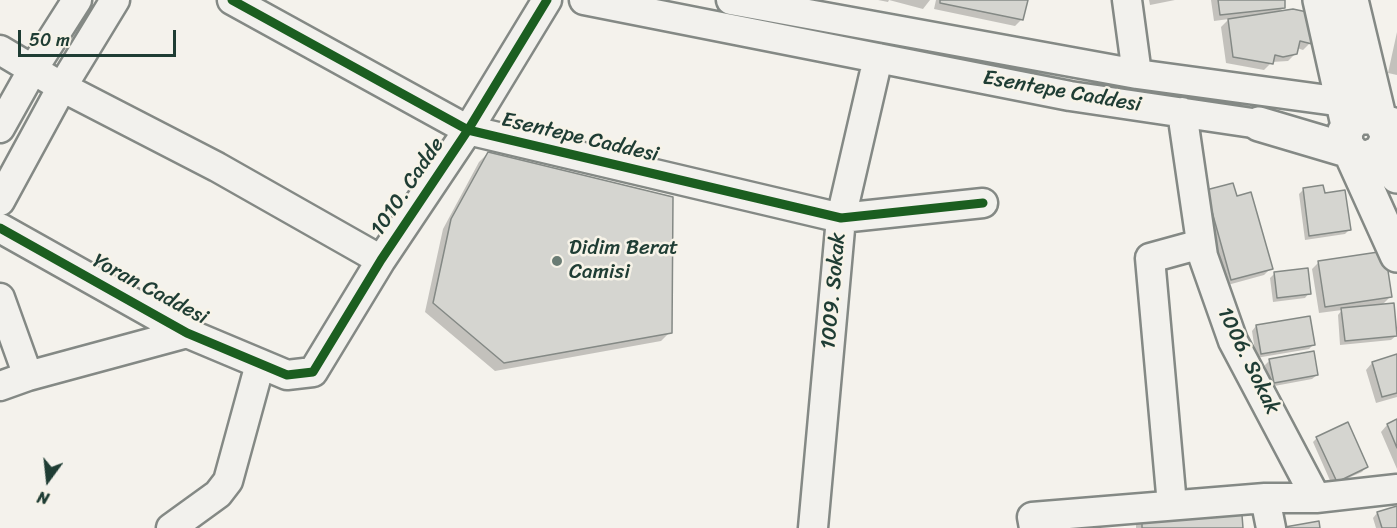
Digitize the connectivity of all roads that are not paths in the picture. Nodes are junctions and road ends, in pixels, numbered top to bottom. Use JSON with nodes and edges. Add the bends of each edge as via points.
{"nodes":[{"id":1,"x":77,"y":0,"type":"edge"},
{"id":2,"x":115,"y":0,"type":"edge"},
{"id":3,"x":232,"y":0,"type":"edge"},
{"id":4,"x":547,"y":0,"type":"edge"},
{"id":5,"x":585,"y":0,"type":"edge"},
{"id":6,"x":731,"y":0,"type":"edge"},
{"id":7,"x":1127,"y":0,"type":"edge"},
{"id":8,"x":1320,"y":0,"type":"edge"},
{"id":9,"x":1351,"y":0,"type":"edge"},
{"id":10,"x":0,"y":50,"type":"edge"},
{"id":11,"x":878,"y":58,"type":"junction"},
{"id":12,"x":33,"y":69,"type":"junction"},
{"id":13,"x":1137,"y":74,"type":"junction"},
{"id":14,"x":62,"y":87,"type":"junction"},
{"id":15,"x":1182,"y":112,"type":"junction"},
{"id":16,"x":1258,"y":124,"type":"joint"},
{"id":17,"x":0,"y":128,"type":"edge"},
{"id":18,"x":468,"y":130,"type":"junction"},
{"id":19,"x":1375,"y":137,"type":"edge"},
{"id":20,"x":0,"y":201,"type":"edge"},
{"id":21,"x":983,"y":203,"type":"dead end"},
{"id":22,"x":841,"y":218,"type":"junction"},
{"id":23,"x":0,"y":228,"type":"edge"},
{"id":24,"x":1201,"y":244,"type":"junction"},
{"id":25,"x":1397,"y":255,"type":"edge"},
{"id":26,"x":381,"y":260,"type":"junction"},
{"id":27,"x":0,"y":298,"type":"edge"},
{"id":28,"x":187,"y":333,"type":"junction"},
{"id":29,"x":260,"y":364,"type":"junction"},
{"id":30,"x":287,"y":375,"type":"joint"},
{"id":31,"x":28,"y":376,"type":"junction"},
{"id":32,"x":0,"y":386,"type":"edge"},
{"id":33,"x":1397,"y":489,"type":"edge"},
{"id":34,"x":1265,"y":498,"type":"junction"},
{"id":35,"x":1316,"y":498,"type":"junction"},
{"id":36,"x":1172,"y":505,"type":"junction"},
{"id":37,"x":171,"y":528,"type":"edge"},
{"id":38,"x":813,"y":528,"type":"edge"},
{"id":39,"x":1034,"y":528,"type":"edge"},
{"id":40,"x":1271,"y":528,"type":"edge"}],
"edges":[{"from":1,"to":12,"type":"street"},
{"from":2,"to":14,"type":"street"},
{"from":3,"to":18,"type":"street","name":"Esentepe Caddesi"},
{"from":4,"to":18,"type":"street","name":"1010. Cadde"},
{"from":5,"to":11,"type":"street","name":"Esentepe Caddesi"},
{"from":6,"to":13,"type":"street","name":"Esentepe Caddesi"},
{"from":7,"to":13,"type":"street"},
{"from":8,"to":19,"type":"main road"},
{"from":9,"to":19,"type":"main road"},
{"from":10,"to":12,"type":"street"},
{"from":11,"to":15,"type":"street","name":"Esentepe Caddesi","via":[[1070,96]]},
{"from":11,"to":22,"type":"street","name":"1009. Sokak"},
{"from":12,"to":14,"type":"street"},
{"from":12,"to":17,"type":"street"},
{"from":13,"to":19,"type":"street","name":"Esentepe Caddesi"},
{"from":14,"to":20,"type":"street"},
{"from":14,"to":26,"type":"street","via":[[217,167]]},
{"from":15,"to":16,"type":"street","name":"Esentepe Caddesi"},
{"from":15,"to":24,"type":"street","name":"1006. Sokak"},
{"from":16,"to":19,"type":"main road"},
{"from":18,"to":22,"type":"street","name":"Esentepe Caddesi"},
{"from":18,"to":26,"type":"street","name":"1010. Cadde"},
{"from":19,"to":25,"type":"main road"},
{"from":21,"to":22,"type":"street","name":"Esentepe Caddesi"},
{"from":22,"to":38,"type":"street","name":"1009. Sokak"},
{"from":23,"to":28,"type":"street","name":"Yoran Caddesi"},
{"from":24,"to":35,"type":"street","name":"1006. Sokak","via":[[1233,341]]},
{"from":24,"to":36,"type":"street","via":[[1150,258]]},
{"from":26,"to":30,"type":"street","name":"1010. Cadde","via":[[313,372]]},
{"from":27,"to":31,"type":"street"},
{"from":28,"to":29,"type":"street","name":"Yoran Caddesi"},
{"from":28,"to":31,"type":"street"},
{"from":29,"to":30,"type":"street","name":"Yoran Caddesi"},
{"from":29,"to":37,"type":"street","via":[[228,482],[218,494]]},
{"from":31,"to":32,"type":"street"},
{"from":33,"to":35,"type":"street"},
{"from":34,"to":35,"type":"street"},
{"from":34,"to":36,"type":"street"},
{"from":34,"to":40,"type":"street"},
{"from":36,"to":39,"type":"street","via":[[1032,517]]}]}
